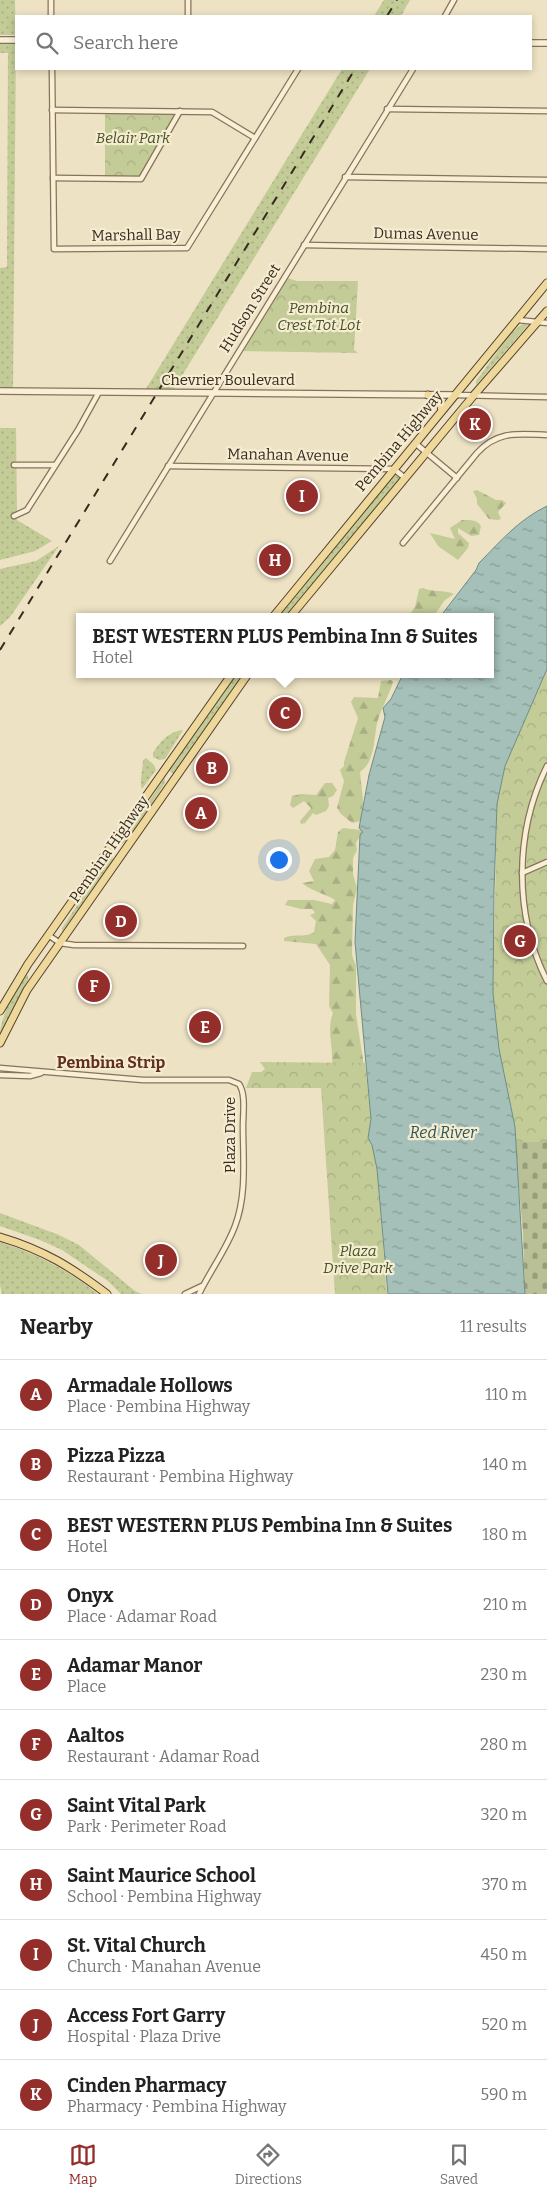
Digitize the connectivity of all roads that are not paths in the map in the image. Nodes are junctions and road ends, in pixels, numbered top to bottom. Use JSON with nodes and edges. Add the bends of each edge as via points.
{"nodes":[{"id":1,"x":51,"y":0,"type":"edge"},
{"id":2,"x":188,"y":0,"type":"edge"},
{"id":3,"x":454,"y":0,"type":"edge"},
{"id":4,"x":52,"y":15,"type":"edge"},
{"id":5,"x":188,"y":15,"type":"edge"},
{"id":6,"x":445,"y":15,"type":"edge"},
{"id":7,"x":0,"y":40,"type":"edge"},
{"id":8,"x":15,"y":40,"type":"edge"},
{"id":9,"x":532,"y":43,"type":"edge"},
{"id":10,"x":547,"y":43,"type":"edge"},
{"id":11,"x":52,"y":70,"type":"edge"},
{"id":12,"x":297,"y":70,"type":"edge"},
{"id":13,"x":412,"y":70,"type":"edge"},
{"id":14,"x":387,"y":109,"type":"junction"},
{"id":15,"x":52,"y":110,"type":"junction"},
{"id":16,"x":180,"y":111,"type":"junction"},
{"id":17,"x":547,"y":111,"type":"edge"},
{"id":18,"x":255,"y":138,"type":"junction"},
{"id":19,"x":345,"y":177,"type":"junction"},
{"id":20,"x":53,"y":178,"type":"junction"},
{"id":21,"x":547,"y":180,"type":"edge"},
{"id":22,"x":304,"y":245,"type":"junction"},
{"id":23,"x":547,"y":249,"type":"edge"},
{"id":24,"x":547,"y":283,"type":"edge"},
{"id":25,"x":547,"y":311,"type":"edge"},
{"id":26,"x":518,"y":320,"type":"junction"},
{"id":27,"x":539,"y":321,"type":"junction"},
{"id":28,"x":547,"y":323,"type":"edge"},
{"id":29,"x":0,"y":391,"type":"edge"},
{"id":30,"x":99,"y":392,"type":"junction"},
{"id":31,"x":213,"y":393,"type":"junction"},
{"id":32,"x":428,"y":394,"type":"junction"},
{"id":33,"x":456,"y":394,"type":"junction"},
{"id":34,"x":474,"y":395,"type":"junction"},
{"id":35,"x":547,"y":396,"type":"edge"},
{"id":36,"x":442,"y":410,"type":"junction"},
{"id":37,"x":547,"y":435,"type":"edge"},
{"id":38,"x":415,"y":443,"type":"junction"},
{"id":39,"x":426,"y":452,"type":"junction"},
{"id":40,"x":14,"y":465,"type":"dead end"},
{"id":41,"x":55,"y":465,"type":"junction"},
{"id":42,"x":168,"y":466,"type":"junction"},
{"id":43,"x":394,"y":469,"type":"junction"},
{"id":44,"x":405,"y":478,"type":"junction"},
{"id":45,"x":457,"y":478,"type":"junction"},
{"id":46,"x":14,"y":516,"type":"dead end"},
{"id":47,"x":342,"y":532,"type":"junction"},
{"id":48,"x":353,"y":540,"type":"junction"},
{"id":49,"x":403,"y":542,"type":"dead end"},
{"id":50,"x":110,"y":561,"type":"dead end"},
{"id":51,"x":277,"y":613,"type":"edge"},
{"id":52,"x":293,"y":613,"type":"edge"},
{"id":53,"x":229,"y":678,"type":"edge"},
{"id":54,"x":245,"y":678,"type":"edge"},
{"id":55,"x":547,"y":766,"type":"edge"},
{"id":56,"x":547,"y":862,"type":"edge"},
{"id":57,"x":522,"y":873,"type":"junction"},
{"id":58,"x":48,"y":935,"type":"junction"},
{"id":59,"x":60,"y":943,"type":"junction"},
{"id":60,"x":244,"y":946,"type":"dead end"},
{"id":61,"x":547,"y":981,"type":"edge"},
{"id":62,"x":0,"y":1011,"type":"edge"},
{"id":63,"x":0,"y":1043,"type":"edge"},
{"id":64,"x":0,"y":1068,"type":"edge"},
{"id":65,"x":43,"y":1073,"type":"junction"},
{"id":66,"x":0,"y":1075,"type":"edge"},
{"id":67,"x":0,"y":1236,"type":"edge"},
{"id":68,"x":203,"y":1285,"type":"junction"},
{"id":69,"x":107,"y":1294,"type":"edge"},
{"id":70,"x":186,"y":1294,"type":"edge"},
{"id":71,"x":199,"y":1294,"type":"edge"}],
"edges":[{"from":1,"to":4,"type":"street"},
{"from":2,"to":5,"type":"street"},
{"from":3,"to":6,"type":"street"},
{"from":7,"to":8,"type":"street"},
{"from":9,"to":10,"type":"street"},
{"from":11,"to":15,"type":"street","name":"Marshall Bay"},
{"from":12,"to":18,"type":"street","name":"Marshall Bay"},
{"from":13,"to":14,"type":"street","name":"Hudson Street"},
{"from":14,"to":17,"type":"street"},
{"from":14,"to":19,"type":"street","name":"Hudson Street"},
{"from":15,"to":16,"type":"street"},
{"from":15,"to":20,"type":"street","name":"Marshall Bay"},
{"from":16,"to":18,"type":"street","via":[[212,112]]},
{"from":16,"to":20,"type":"street","via":[[141,179]]},
{"from":18,"to":20,"type":"street","name":"Marshall Bay","via":[[187,248],[54,248]]},
{"from":19,"to":21,"type":"street"},
{"from":19,"to":22,"type":"street","name":"Hudson Street"},
{"from":22,"to":23,"type":"street","name":"Dumas Avenue"},
{"from":22,"to":31,"type":"street","name":"Hudson Street"},
{"from":24,"to":26,"type":"main road","name":"Pembina Highway"},
{"from":25,"to":27,"type":"main road","name":"Pembina Highway"},
{"from":26,"to":27,"type":"street"},
{"from":26,"to":33,"type":"main road","name":"Pembina Highway"},
{"from":27,"to":28,"type":"street"},
{"from":27,"to":34,"type":"main road","name":"Pembina Highway"},
{"from":29,"to":30,"type":"street","name":"Chevrier Boulevard"},
{"from":30,"to":31,"type":"street","name":"Chevrier Boulevard"},
{"from":30,"to":41,"type":"street"},
{"from":31,"to":32,"type":"street","name":"Chevrier Boulevard"},
{"from":31,"to":42,"type":"street","name":"Hudson Street"},
{"from":32,"to":33,"type":"street","name":"Chevrier Boulevard"},
{"from":32,"to":36,"type":"main road","via":[[439,400]]},
{"from":33,"to":34,"type":"street"},
{"from":33,"to":36,"type":"main road","name":"Pembina Highway"},
{"from":34,"to":35,"type":"street"},
{"from":34,"to":39,"type":"main road","name":"Pembina Highway"},
{"from":36,"to":38,"type":"main road","name":"Pembina Highway"},
{"from":37,"to":45,"type":"street","via":[[495,438],[483,446]]},
{"from":38,"to":39,"type":"street"},
{"from":38,"to":43,"type":"main road","name":"Pembina Highway"},
{"from":39,"to":44,"type":"main road","name":"Pembina Highway"},
{"from":39,"to":45,"type":"street"},
{"from":40,"to":41,"type":"street"},
{"from":41,"to":46,"type":"street","via":[[27,510]]},
{"from":42,"to":43,"type":"street","name":"Manahan Avenue"},
{"from":42,"to":50,"type":"street","name":"Hudson Street"},
{"from":43,"to":44,"type":"street"},
{"from":43,"to":47,"type":"main road","name":"Pembina Highway"},
{"from":44,"to":48,"type":"main road","name":"Pembina Highway"},
{"from":45,"to":49,"type":"street"},
{"from":47,"to":48,"type":"main road"},
{"from":47,"to":51,"type":"main road","name":"Pembina Highway"},
{"from":48,"to":52,"type":"main road","name":"Pembina Highway"},
{"from":53,"to":58,"type":"main road","name":"Pembina Highway"},
{"from":54,"to":59,"type":"main road","name":"Pembina Highway"},
{"from":55,"to":57,"type":"street","via":[[532,803]]},
{"from":56,"to":57,"type":"street"},
{"from":57,"to":61,"type":"street","via":[[528,931]]},
{"from":58,"to":59,"type":"street"},
{"from":58,"to":62,"type":"main road","name":"Pembina Highway"},
{"from":59,"to":60,"type":"street"},
{"from":59,"to":63,"type":"main road","name":"Pembina Highway","via":[[27,990]]},
{"from":64,"to":65,"type":"street","name":"Plaza Drive"},
{"from":65,"to":66,"type":"street","name":"Plaza Drive"},
{"from":65,"to":68,"type":"street","name":"Plaza Drive","via":[[143,1080],[230,1080],[239,1084],[242,1092],[242,1197],[233,1232]]},
{"from":67,"to":69,"type":"main road","via":[[58,1260]]},
{"from":68,"to":70,"type":"street"},
{"from":68,"to":71,"type":"street","name":"Plaza Drive"}]}
